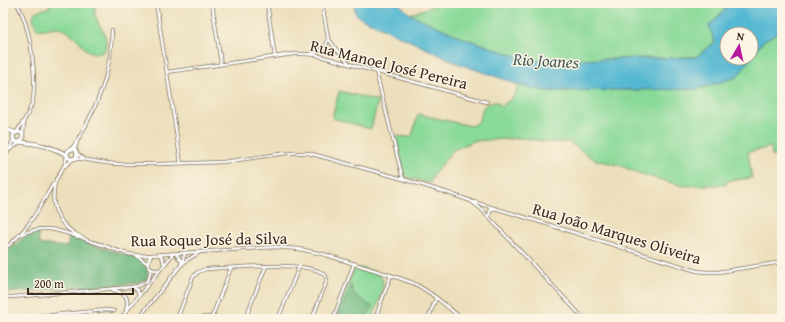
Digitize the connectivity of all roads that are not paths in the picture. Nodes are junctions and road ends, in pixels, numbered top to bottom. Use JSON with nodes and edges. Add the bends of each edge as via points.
{"nodes":[{"id":1,"x":18,"y":3,"type":"edge"},
{"id":2,"x":156,"y":3,"type":"edge"},
{"id":3,"x":212,"y":3,"type":"edge"},
{"id":4,"x":267,"y":3,"type":"edge"},
{"id":5,"x":322,"y":3,"type":"edge"},
{"id":6,"x":112,"y":30,"type":"dead end"},
{"id":7,"x":328,"y":38,"type":"junction"},
{"id":8,"x":310,"y":54,"type":"junction"},
{"id":9,"x":275,"y":57,"type":"junction"},
{"id":10,"x":221,"y":64,"type":"junction"},
{"id":11,"x":351,"y":64,"type":"junction"},
{"id":12,"x":376,"y":71,"type":"junction"},
{"id":13,"x":167,"y":72,"type":"junction"},
{"id":14,"x":487,"y":102,"type":"dead end"},
{"id":15,"x":25,"y":119,"type":"junction"},
{"id":16,"x":3,"y":129,"type":"edge"},
{"id":17,"x":16,"y":133,"type":"junction"},
{"id":18,"x":23,"y":135,"type":"junction"},
{"id":19,"x":13,"y":138,"type":"junction"},
{"id":20,"x":78,"y":140,"type":"junction"},
{"id":21,"x":20,"y":142,"type":"junction"},
{"id":22,"x":37,"y":144,"type":"junction"},
{"id":23,"x":9,"y":150,"type":"junction"},
{"id":24,"x":54,"y":150,"type":"junction"},
{"id":25,"x":69,"y":151,"type":"junction"},
{"id":26,"x":76,"y":153,"type":"junction"},
{"id":27,"x":67,"y":156,"type":"junction"},
{"id":28,"x":73,"y":159,"type":"junction"},
{"id":29,"x":88,"y":160,"type":"junction"},
{"id":30,"x":3,"y":161,"type":"edge"},
{"id":31,"x":181,"y":164,"type":"junction"},
{"id":32,"x":63,"y":168,"type":"junction"},
{"id":33,"x":56,"y":180,"type":"junction"},
{"id":34,"x":404,"y":180,"type":"junction"},
{"id":35,"x":471,"y":201,"type":"junction"},
{"id":36,"x":494,"y":208,"type":"junction"},
{"id":37,"x":489,"y":216,"type":"junction"},
{"id":38,"x":21,"y":234,"type":"junction"},
{"id":39,"x":86,"y":240,"type":"junction"},
{"id":40,"x":3,"y":250,"type":"edge"},
{"id":41,"x":202,"y":251,"type":"junction"},
{"id":42,"x":187,"y":253,"type":"junction"},
{"id":43,"x":175,"y":254,"type":"junction"},
{"id":44,"x":136,"y":255,"type":"junction"},
{"id":45,"x":151,"y":255,"type":"junction"},
{"id":46,"x":160,"y":255,"type":"junction"},
{"id":47,"x":187,"y":260,"type":"junction"},
{"id":48,"x":782,"y":262,"type":"edge"},
{"id":49,"x":354,"y":263,"type":"junction"},
{"id":50,"x":148,"y":264,"type":"junction"},
{"id":51,"x":164,"y":264,"type":"junction"},
{"id":52,"x":182,"y":264,"type":"junction"},
{"id":53,"x":266,"y":266,"type":"junction"},
{"id":54,"x":299,"y":267,"type":"junction"},
{"id":55,"x":150,"y":268,"type":"junction"},
{"id":56,"x":231,"y":268,"type":"junction"},
{"id":57,"x":160,"y":270,"type":"junction"},
{"id":58,"x":391,"y":275,"type":"junction"},
{"id":59,"x":131,"y":287,"type":"junction"},
{"id":60,"x":109,"y":289,"type":"junction"},
{"id":61,"x":125,"y":295,"type":"junction"},
{"id":62,"x":139,"y":296,"type":"junction"},
{"id":63,"x":4,"y":297,"type":"edge"},
{"id":64,"x":436,"y":298,"type":"junction"},
{"id":65,"x":127,"y":299,"type":"junction"},
{"id":66,"x":135,"y":300,"type":"junction"},
{"id":67,"x":114,"y":311,"type":"dead end"},
{"id":68,"x":126,"y":312,"type":"junction"},
{"id":69,"x":212,"y":317,"type":"junction"},
{"id":70,"x":140,"y":318,"type":"edge"},
{"id":71,"x":7,"y":319,"type":"edge"},
{"id":72,"x":12,"y":319,"type":"edge"},
{"id":73,"x":120,"y":319,"type":"edge"},
{"id":74,"x":177,"y":319,"type":"edge"},
{"id":75,"x":229,"y":319,"type":"edge"},
{"id":76,"x":244,"y":319,"type":"edge"},
{"id":77,"x":278,"y":319,"type":"edge"},
{"id":78,"x":312,"y":319,"type":"edge"},
{"id":79,"x":333,"y":319,"type":"edge"},
{"id":80,"x":375,"y":319,"type":"edge"},
{"id":81,"x":428,"y":319,"type":"edge"},
{"id":82,"x":462,"y":319,"type":"edge"},
{"id":83,"x":584,"y":319,"type":"edge"}],
"edges":[{"from":1,"to":15,"type":"street","via":[[27,28],[34,74],[31,108]]},
{"from":2,"to":13,"type":"street"},
{"from":3,"to":10,"type":"street"},
{"from":4,"to":9,"type":"street"},
{"from":5,"to":7,"type":"street"},
{"from":6,"to":20,"type":"street","via":[[110,56],[103,88]]},
{"from":7,"to":8,"type":"street","via":[[326,47]]},
{"from":7,"to":11,"type":"street"},
{"from":8,"to":9,"type":"street","name":"Rua Manoel José Pereira"},
{"from":8,"to":11,"type":"street","name":"Rua Manoel José Pereira"},
{"from":9,"to":10,"type":"street","name":"Rua Manoel José Pereira"},
{"from":10,"to":13,"type":"street","name":"Rua Manoel José Pereira"},
{"from":11,"to":12,"type":"street","name":"Rua Manoel José Pereira"},
{"from":12,"to":14,"type":"street","name":"Rua Manoel José Pereira"},
{"from":12,"to":34,"type":"street"},
{"from":13,"to":31,"type":"street"},
{"from":15,"to":17,"type":"street"},
{"from":15,"to":18,"type":"street"},
{"from":16,"to":17,"type":"street"},
{"from":16,"to":19,"type":"street"},
{"from":17,"to":18,"type":"street"},
{"from":17,"to":19,"type":"street"},
{"from":18,"to":21,"type":"street"},
{"from":18,"to":22,"type":"street"},
{"from":19,"to":21,"type":"street"},
{"from":19,"to":23,"type":"street"},
{"from":20,"to":25,"type":"street"},
{"from":20,"to":26,"type":"street"},
{"from":21,"to":22,"type":"street"},
{"from":21,"to":23,"type":"street"},
{"from":22,"to":24,"type":"street"},
{"from":23,"to":30,"type":"street"},
{"from":24,"to":25,"type":"street"},
{"from":24,"to":27,"type":"street"},
{"from":25,"to":26,"type":"street","via":[[73,150]]},
{"from":25,"to":27,"type":"street"},
{"from":26,"to":28,"type":"street"},
{"from":26,"to":29,"type":"street"},
{"from":27,"to":28,"type":"street"},
{"from":27,"to":32,"type":"street"},
{"from":28,"to":29,"type":"street","name":"Rua João Marques Oliveira"},
{"from":28,"to":32,"type":"street"},
{"from":29,"to":31,"type":"street","name":"Rua João Marques Oliveira","via":[[115,164]]},
{"from":31,"to":34,"type":"street","name":"Rua João Marques Oliveira","via":[[223,162],[300,152]]},
{"from":32,"to":33,"type":"street"},
{"from":33,"to":38,"type":"street"},
{"from":33,"to":39,"type":"street","name":"Rua Roque José da Silva","via":[[53,203],[57,214],[68,229]]},
{"from":34,"to":35,"type":"street","name":"Rua João Marques Oliveira"},
{"from":35,"to":36,"type":"street","name":"Rua João Marques Oliveira"},
{"from":35,"to":37,"type":"street"},
{"from":36,"to":37,"type":"street"},
{"from":36,"to":48,"type":"street","name":"Rua João Marques Oliveira","via":[[697,271],[718,272]]},
{"from":37,"to":83,"type":"street"},
{"from":38,"to":39,"type":"street","name":"Rua Roque José da Silva","via":[[45,228]]},
{"from":38,"to":40,"type":"street"},
{"from":39,"to":44,"type":"street","name":"Rua Roque José da Silva"},
{"from":41,"to":42,"type":"street","name":"Rua Roque José da Silva"},
{"from":41,"to":47,"type":"street"},
{"from":41,"to":49,"type":"street","name":"Rua Roque José da Silva","via":[[288,248],[311,251]]},
{"from":42,"to":43,"type":"street","name":"Rua Roque José da Silva"},
{"from":42,"to":47,"type":"street"},
{"from":42,"to":52,"type":"street"},
{"from":43,"to":46,"type":"street","name":"Rua Roque José da Silva"},
{"from":43,"to":51,"type":"street"},
{"from":43,"to":52,"type":"street"},
{"from":44,"to":45,"type":"street","name":"Rua Roque José da Silva"},
{"from":44,"to":50,"type":"street"},
{"from":45,"to":46,"type":"street","name":"Rua Roque José da Silva"},
{"from":45,"to":50,"type":"street"},
{"from":46,"to":51,"type":"street"},
{"from":47,"to":52,"type":"street"},
{"from":49,"to":58,"type":"street","name":"Rua Roque José da Silva"},
{"from":49,"to":79,"type":"street"},
{"from":50,"to":55,"type":"street"},
{"from":51,"to":57,"type":"street"},
{"from":52,"to":70,"type":"street"},
{"from":53,"to":54,"type":"street"},
{"from":53,"to":56,"type":"street"},
{"from":53,"to":76,"type":"street"},
{"from":54,"to":77,"type":"street"},
{"from":54,"to":78,"type":"street","via":[[319,271],[327,278]]},
{"from":55,"to":57,"type":"street"},
{"from":55,"to":59,"type":"street","via":[[148,279],[141,285]]},
{"from":56,"to":69,"type":"street"},
{"from":56,"to":74,"type":"street","via":[[206,269],[198,272],[193,277]]},
{"from":57,"to":62,"type":"street"},
{"from":58,"to":64,"type":"street","name":"Rua Roque José da Silva","via":[[413,283]]},
{"from":58,"to":80,"type":"street"},
{"from":59,"to":60,"type":"street"},
{"from":59,"to":61,"type":"street","via":[[126,290]]},
{"from":59,"to":62,"type":"street","via":[[137,290]]},
{"from":60,"to":61,"type":"street"},
{"from":60,"to":63,"type":"street"},
{"from":61,"to":65,"type":"street"},
{"from":62,"to":66,"type":"street"},
{"from":64,"to":81,"type":"street"},
{"from":64,"to":82,"type":"street","name":"Rua Roque José da Silva"},
{"from":65,"to":66,"type":"street"},
{"from":65,"to":68,"type":"street"},
{"from":66,"to":68,"type":"street"},
{"from":67,"to":72,"type":"street"},
{"from":68,"to":73,"type":"street"},
{"from":69,"to":74,"type":"street"},
{"from":69,"to":75,"type":"street"},
{"from":71,"to":72,"type":"street"}]}
